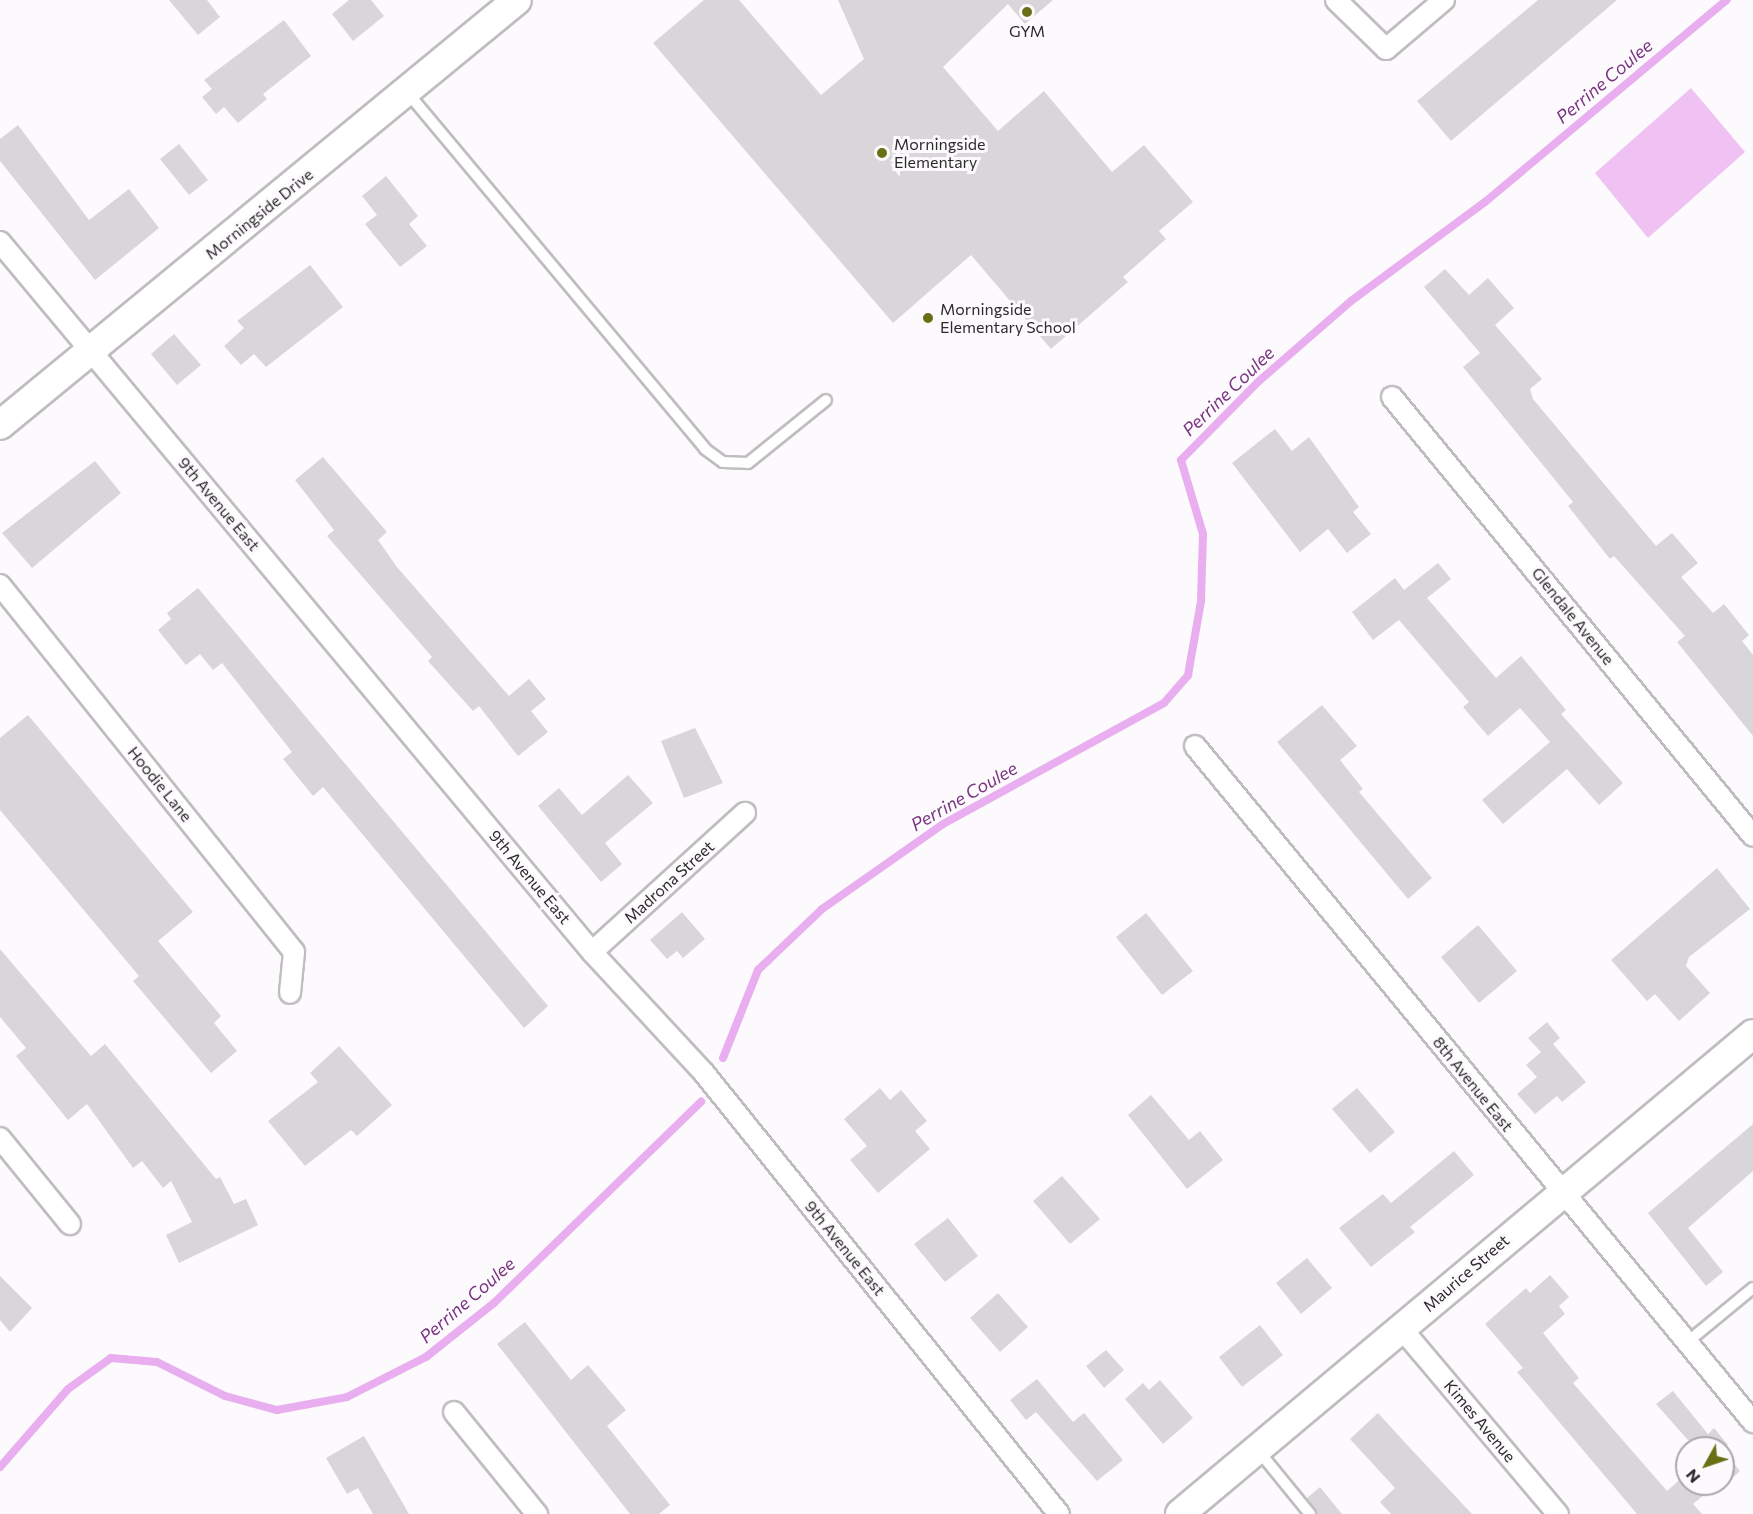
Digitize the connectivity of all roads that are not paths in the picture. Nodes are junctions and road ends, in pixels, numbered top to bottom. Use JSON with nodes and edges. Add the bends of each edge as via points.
{"nodes":[{"id":1,"x":517,"y":0,"type":"edge"},
{"id":2,"x":1336,"y":0,"type":"edge"},
{"id":3,"x":1444,"y":0,"type":"edge"},
{"id":4,"x":407,"y":92,"type":"junction"},
{"id":5,"x":0,"y":242,"type":"edge"},
{"id":6,"x":92,"y":351,"type":"junction"},
{"id":7,"x":1392,"y":397,"type":"dead end"},
{"id":8,"x":825,"y":400,"type":"dead end"},
{"id":9,"x":0,"y":426,"type":"edge"},
{"id":10,"x":0,"y":585,"type":"edge"},
{"id":11,"x":1194,"y":746,"type":"dead end"},
{"id":12,"x":745,"y":813,"type":"dead end"},
{"id":13,"x":1753,"y":836,"type":"edge"},
{"id":14,"x":592,"y":952,"type":"junction"},
{"id":15,"x":290,"y":993,"type":"dead end"},
{"id":16,"x":1753,"y":1034,"type":"edge"},
{"id":17,"x":0,"y":1138,"type":"edge"},
{"id":18,"x":1561,"y":1191,"type":"junction"},
{"id":19,"x":70,"y":1224,"type":"dead end"},
{"id":20,"x":1753,"y":1288,"type":"edge"},
{"id":21,"x":1402,"y":1329,"type":"junction"},
{"id":22,"x":1685,"y":1344,"type":"junction"},
{"id":23,"x":454,"y":1412,"type":"dead end"},
{"id":24,"x":1753,"y":1422,"type":"edge"},
{"id":25,"x":1255,"y":1448,"type":"junction"},
{"id":26,"x":537,"y":1514,"type":"edge"},
{"id":27,"x":1059,"y":1514,"type":"edge"},
{"id":28,"x":1180,"y":1514,"type":"edge"},
{"id":29,"x":1310,"y":1514,"type":"edge"},
{"id":30,"x":1558,"y":1514,"type":"edge"}],
"edges":[{"from":1,"to":4,"type":"street","name":"Morningside Drive"},
{"from":2,"to":3,"type":"street","via":[[1386,49]]},
{"from":4,"to":6,"type":"street","name":"Morningside Drive"},
{"from":4,"to":8,"type":"lane","via":[[705,448],[723,462],[748,463]]},
{"from":5,"to":6,"type":"street","name":"9th Avenue East"},
{"from":6,"to":9,"type":"street","name":"Morningside Drive"},
{"from":6,"to":14,"type":"street","name":"9th Avenue East"},
{"from":7,"to":13,"type":"street","name":"Glendale Avenue"},
{"from":10,"to":15,"type":"street","name":"Hoodie Lane","via":[[294,952]]},
{"from":11,"to":18,"type":"street","name":"8th Avenue East"},
{"from":12,"to":14,"type":"street","name":"Madrona Street"},
{"from":14,"to":27,"type":"street","name":"9th Avenue East","via":[[704,1073]]},
{"from":16,"to":18,"type":"street","name":"Maurice Street"},
{"from":17,"to":19,"type":"street"},
{"from":18,"to":21,"type":"street","name":"Maurice Street"},
{"from":18,"to":22,"type":"street","name":"8th Avenue East"},
{"from":20,"to":22,"type":"lane"},
{"from":21,"to":25,"type":"street","name":"Maurice Street"},
{"from":21,"to":30,"type":"street","name":"Kimes Avenue"},
{"from":22,"to":24,"type":"street","name":"8th Avenue East"},
{"from":23,"to":26,"type":"street"},
{"from":25,"to":28,"type":"street","name":"Maurice Street"},
{"from":25,"to":29,"type":"lane"}]}
